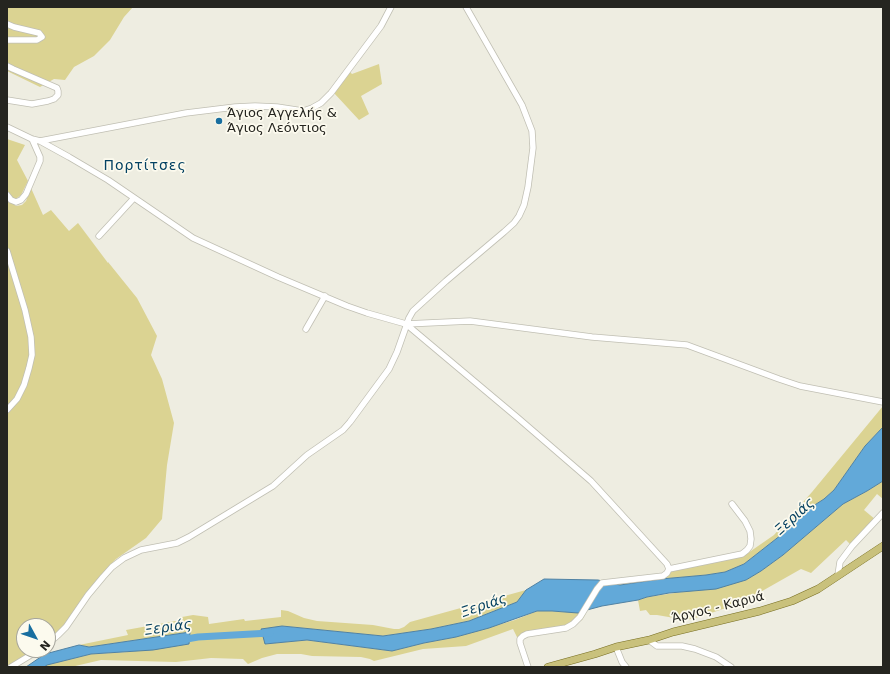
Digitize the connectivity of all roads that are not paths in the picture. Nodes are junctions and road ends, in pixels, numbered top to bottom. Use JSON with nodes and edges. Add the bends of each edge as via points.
{"nodes":[{"id":1,"x":391,"y":7,"type":"edge"},
{"id":2,"x":466,"y":7,"type":"edge"},
{"id":3,"x":7,"y":24,"type":"edge"},
{"id":4,"x":7,"y":40,"type":"edge"},
{"id":5,"x":7,"y":66,"type":"edge"},
{"id":6,"x":7,"y":100,"type":"edge"},
{"id":7,"x":7,"y":127,"type":"edge"},
{"id":8,"x":32,"y":139,"type":"junction"},
{"id":9,"x":40,"y":141,"type":"junction"},
{"id":10,"x":7,"y":195,"type":"edge"},
{"id":11,"x":134,"y":198,"type":"junction"},
{"id":12,"x":99,"y":236,"type":"dead end"},
{"id":13,"x":7,"y":251,"type":"edge"},
{"id":14,"x":325,"y":296,"type":"junction"},
{"id":15,"x":406,"y":324,"type":"junction"},
{"id":16,"x":306,"y":329,"type":"dead end"},
{"id":17,"x":883,"y":402,"type":"edge"},
{"id":18,"x":7,"y":410,"type":"edge"},
{"id":19,"x":732,"y":504,"type":"dead end"},
{"id":20,"x":883,"y":514,"type":"edge"},
{"id":21,"x":883,"y":546,"type":"edge"},
{"id":22,"x":669,"y":569,"type":"junction"},
{"id":23,"x":838,"y":575,"type":"junction"},
{"id":24,"x":56,"y":637,"type":"edge"},
{"id":25,"x":649,"y":640,"type":"junction"},
{"id":26,"x":616,"y":647,"type":"junction"},
{"id":27,"x":26,"y":658,"type":"edge"},
{"id":28,"x":11,"y":667,"type":"edge"},
{"id":29,"x":528,"y":667,"type":"edge"},
{"id":30,"x":548,"y":667,"type":"edge"},
{"id":31,"x":626,"y":667,"type":"edge"},
{"id":32,"x":731,"y":667,"type":"edge"}],
"edges":[{"from":1,"to":9,"type":"street","via":[[381,26],[331,94],[312,108],[303,111],[255,106],[186,113]]},
{"from":2,"to":15,"type":"street","via":[[522,105],[532,131],[533,148],[528,187],[522,209],[514,223],[418,306]]},
{"from":3,"to":4,"type":"street","via":[[39,33],[42,37],[37,40]]},
{"from":5,"to":6,"type":"street","via":[[57,88],[58,95],[54,99],[32,104]]},
{"from":7,"to":8,"type":"street"},
{"from":8,"to":9,"type":"street"},
{"from":8,"to":10,"type":"street","via":[[40,161],[29,187],[24,197],[16,202]]},
{"from":9,"to":11,"type":"street"},
{"from":11,"to":12,"type":"street"},
{"from":11,"to":14,"type":"street","via":[[193,238]]},
{"from":13,"to":18,"type":"street","via":[[25,310],[32,355],[24,385],[17,399]]},
{"from":14,"to":15,"type":"street","via":[[361,311]]},
{"from":14,"to":16,"type":"street"},
{"from":15,"to":17,"type":"street","via":[[470,321],[687,346],[800,386]]},
{"from":15,"to":22,"type":"street","via":[[591,481]]},
{"from":15,"to":24,"type":"street","via":[[389,369],[343,430],[307,455],[273,486],[188,537],[177,543],[142,550],[124,558],[98,582]]},
{"from":19,"to":22,"type":"street","via":[[750,531],[750,546],[747,550],[742,554]]},
{"from":20,"to":23,"type":"street","via":[[840,562]]},
{"from":21,"to":23,"type":"main road","name":"Άργος - Καρυά"},
{"from":22,"to":29,"type":"street","via":[[664,576],[602,583],[573,624],[566,628],[522,636],[520,643]]},
{"from":23,"to":25,"type":"main road","name":"Άργος - Καρυά","via":[[818,589],[792,601]]},
{"from":25,"to":26,"type":"main road","name":"Άργος - Καρυά"},
{"from":25,"to":32,"type":"street","via":[[658,646],[695,649],[716,657]]},
{"from":26,"to":30,"type":"main road","name":"Άργος - Καρυά"},
{"from":26,"to":31,"type":"street"},
{"from":27,"to":28,"type":"street"}]}
